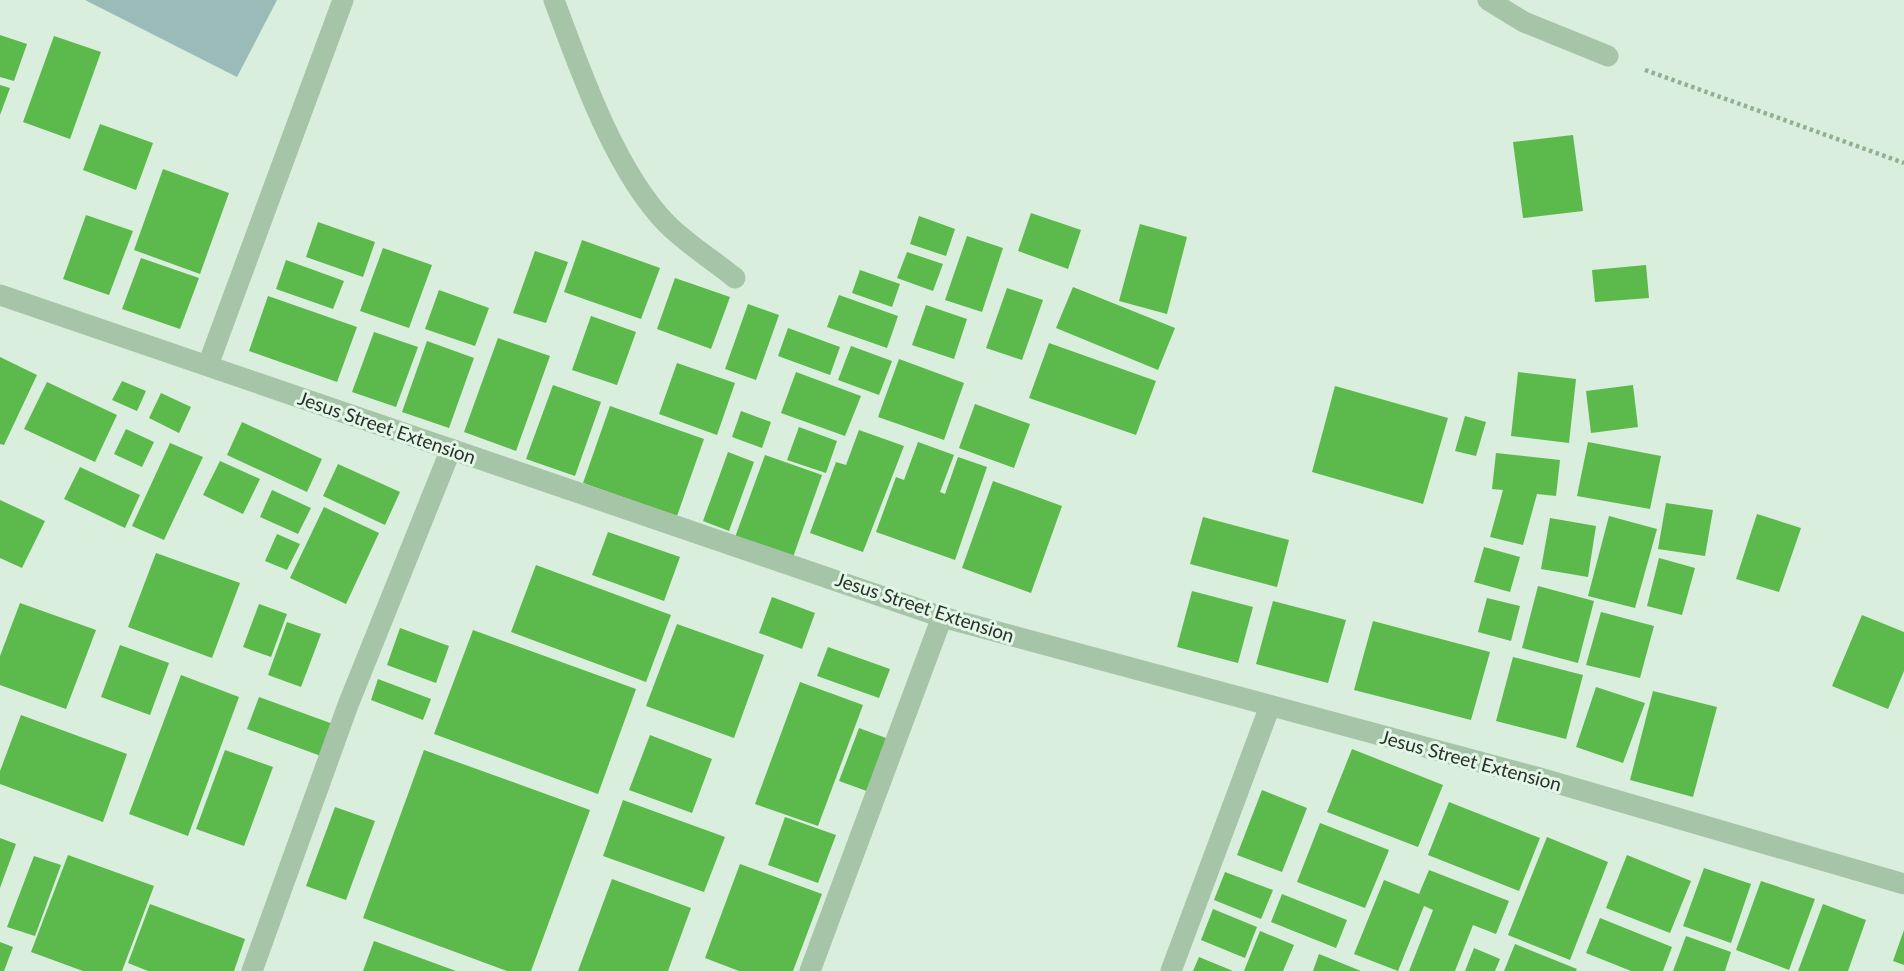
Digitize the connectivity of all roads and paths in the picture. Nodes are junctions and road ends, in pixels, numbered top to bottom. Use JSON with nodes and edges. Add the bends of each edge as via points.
{"nodes":[{"id":1,"x":343,"y":0,"type":"edge"},
{"id":2,"x":554,"y":0,"type":"edge"},
{"id":3,"x":1488,"y":0,"type":"edge"},
{"id":4,"x":1608,"y":56,"type":"joint"},
{"id":5,"x":1904,"y":163,"type":"edge"},
{"id":6,"x":735,"y":278,"type":"dead end"},
{"id":7,"x":0,"y":295,"type":"edge"},
{"id":8,"x":208,"y":366,"type":"junction"},
{"id":9,"x":451,"y":449,"type":"junction"},
{"id":10,"x":942,"y":617,"type":"junction"},
{"id":11,"x":1270,"y":706,"type":"junction"},
{"id":12,"x":1904,"y":884,"type":"edge"},
{"id":13,"x":252,"y":971,"type":"edge"},
{"id":14,"x":810,"y":971,"type":"edge"},
{"id":15,"x":1171,"y":971,"type":"edge"}],
"edges":[{"from":1,"to":8,"type":"street"},
{"from":2,"to":6,"type":"street","via":[[582,75],[629,172],[667,224]]},
{"from":3,"to":4,"type":"street","via":[[1524,22]]},
{"from":4,"to":5,"type":"path"},
{"from":7,"to":8,"type":"street","name":"Jesus Street Extension"},
{"from":8,"to":9,"type":"street","name":"Jesus Street Extension"},
{"from":9,"to":10,"type":"street","name":"Jesus Street Extension"},
{"from":9,"to":13,"type":"street","via":[[343,718]]},
{"from":10,"to":11,"type":"street","name":"Jesus Street Extension"},
{"from":10,"to":14,"type":"street"},
{"from":11,"to":12,"type":"street","name":"Jesus Street Extension","via":[[1536,777]]},
{"from":11,"to":15,"type":"street"}]}
